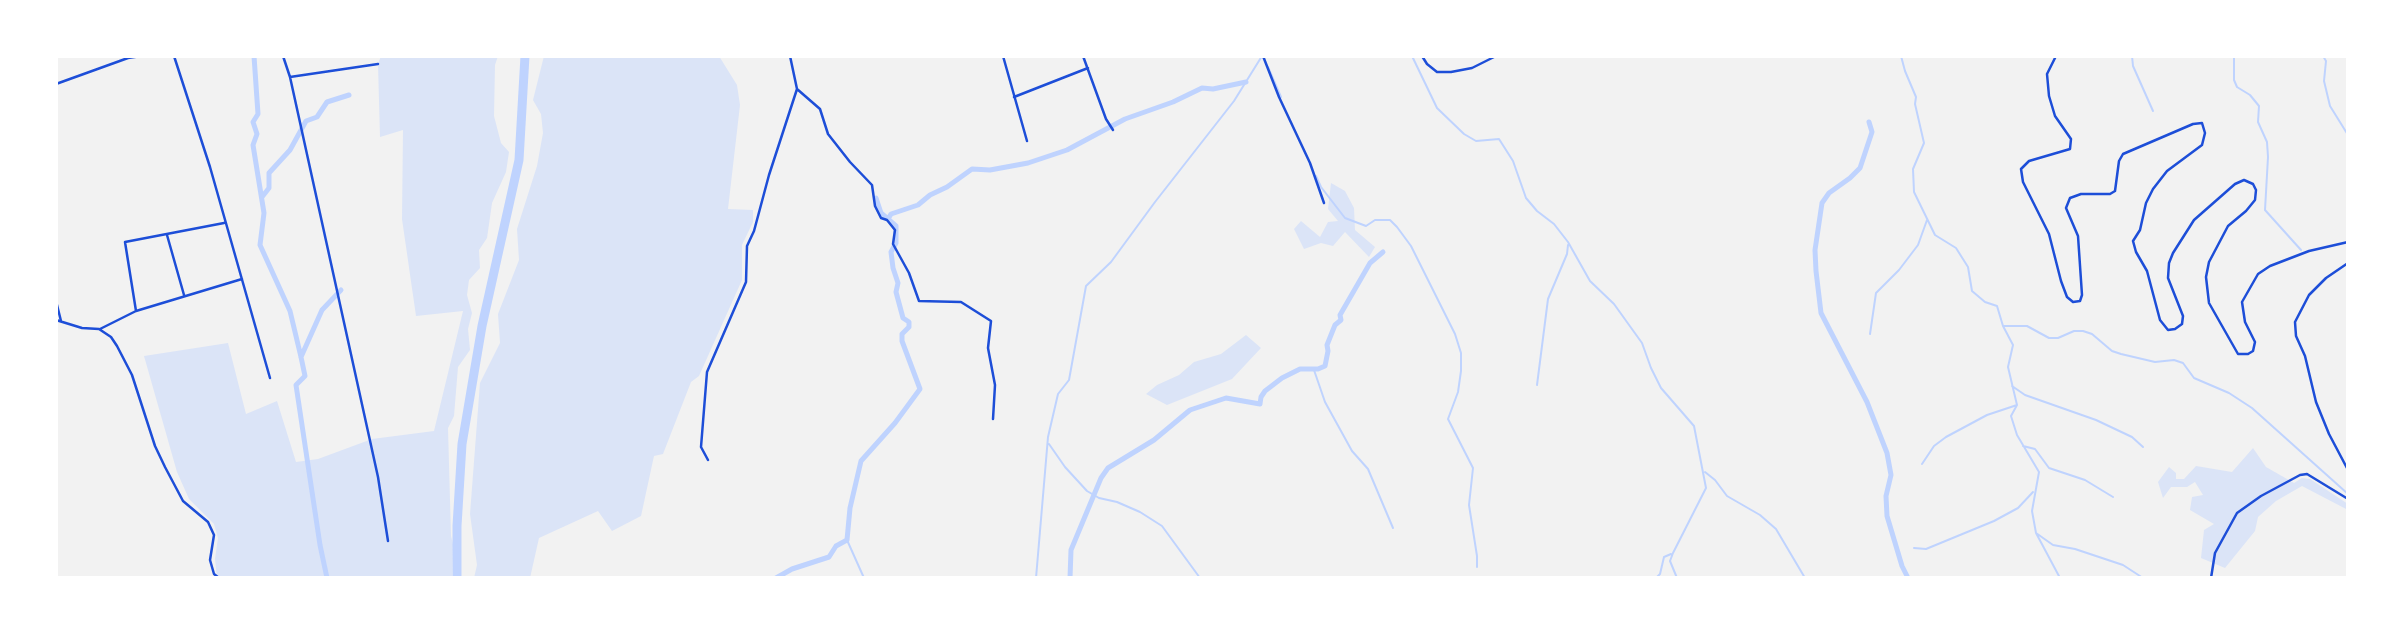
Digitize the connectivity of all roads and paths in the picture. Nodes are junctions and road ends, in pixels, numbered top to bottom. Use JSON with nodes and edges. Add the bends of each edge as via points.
{"nodes":[{"id":1,"x":141,"y":56,"type":"edge"},
{"id":2,"x":174,"y":56,"type":"edge"},
{"id":3,"x":283,"y":56,"type":"edge"},
{"id":4,"x":790,"y":56,"type":"edge"},
{"id":5,"x":1003,"y":56,"type":"edge"},
{"id":6,"x":1083,"y":56,"type":"edge"},
{"id":7,"x":1263,"y":56,"type":"edge"},
{"id":8,"x":1422,"y":56,"type":"edge"},
{"id":9,"x":1496,"y":56,"type":"edge"},
{"id":10,"x":2017,"y":56,"type":"edge"},
{"id":11,"x":2022,"y":56,"type":"edge"},
{"id":12,"x":2056,"y":56,"type":"edge"},
{"id":13,"x":378,"y":64,"type":"dead end"},
{"id":14,"x":1088,"y":68,"type":"junction"},
{"id":15,"x":290,"y":78,"type":"junction"},
{"id":16,"x":56,"y":84,"type":"edge"},
{"id":17,"x":797,"y":89,"type":"junction"},
{"id":18,"x":1014,"y":97,"type":"junction"},
{"id":19,"x":1113,"y":130,"type":"dead end"},
{"id":20,"x":1027,"y":141,"type":"dead end"},
{"id":21,"x":1324,"y":203,"type":"dead end"},
{"id":22,"x":226,"y":223,"type":"junction"},
{"id":23,"x":167,"y":235,"type":"junction"},
{"id":24,"x":2348,"y":242,"type":"edge"},
{"id":25,"x":2348,"y":263,"type":"edge"},
{"id":26,"x":242,"y":279,"type":"junction"},
{"id":27,"x":184,"y":295,"type":"junction"},
{"id":28,"x":56,"y":301,"type":"edge"},
{"id":29,"x":136,"y":311,"type":"junction"},
{"id":30,"x":56,"y":320,"type":"edge"},
{"id":31,"x":61,"y":321,"type":"junction"},
{"id":32,"x":99,"y":329,"type":"junction"},
{"id":33,"x":270,"y":378,"type":"dead end"},
{"id":34,"x":993,"y":419,"type":"dead end"},
{"id":35,"x":708,"y":460,"type":"dead end"},
{"id":36,"x":2348,"y":470,"type":"edge"},
{"id":37,"x":2348,"y":499,"type":"edge"},
{"id":38,"x":388,"y":541,"type":"dead end"},
{"id":39,"x":219,"y":578,"type":"edge"},
{"id":40,"x":2211,"y":578,"type":"edge"}],
"edges":[{"from":1,"to":16,"type":"street"},
{"from":2,"to":22,"type":"street"},
{"from":3,"to":15,"type":"street"},
{"from":4,"to":17,"type":"street"},
{"from":5,"to":18,"type":"street"},
{"from":6,"to":14,"type":"street"},
{"from":7,"to":21,"type":"street"},
{"from":8,"to":9,"type":"street","via":[[1437,72],[1451,72]]},
{"from":10,"to":11,"type":"street"},
{"from":12,"to":24,"type":"street","via":[[2047,74],[2049,96],[2055,116],[2071,139],[2070,149],[2029,161],[2021,169],[2022,182],[2049,234],[2061,281],[2073,302],[2082,295],[2078,236],[2066,208],[2070,198],[2115,191],[2123,154],[2193,124],[2202,123],[2202,145],[2153,189],[2133,241],[2147,271],[2160,320],[2168,330],[2182,324],[2183,316],[2168,278],[2173,253],[2194,220],[2235,184],[2244,180],[2253,184],[2255,200],[2228,226],[2206,277],[2209,303],[2238,354],[2253,351],[2255,342],[2242,302],[2258,274],[2299,255]]},
{"from":13,"to":15,"type":"street"},
{"from":14,"to":18,"type":"street"},
{"from":14,"to":19,"type":"street"},
{"from":15,"to":38,"type":"street"},
{"from":17,"to":34,"type":"street","via":[[820,109],[828,134],[872,185],[875,206],[895,230],[893,244],[919,301],[961,302],[990,321]]},
{"from":17,"to":35,"type":"street","via":[[747,246],[746,282],[707,372],[701,447]]},
{"from":18,"to":20,"type":"street"},
{"from":22,"to":23,"type":"street"},
{"from":22,"to":26,"type":"street"},
{"from":23,"to":27,"type":"street"},
{"from":23,"to":29,"type":"street","via":[[125,242]]},
{"from":25,"to":36,"type":"street","via":[[2309,295],[2295,322],[2316,402]]},
{"from":26,"to":27,"type":"street"},
{"from":26,"to":33,"type":"street"},
{"from":27,"to":29,"type":"street"},
{"from":28,"to":31,"type":"street"},
{"from":29,"to":32,"type":"street"},
{"from":30,"to":31,"type":"street"},
{"from":31,"to":32,"type":"street"},
{"from":32,"to":39,"type":"street","via":[[111,337],[132,375],[155,446],[183,501],[208,522],[214,535],[210,560]]},
{"from":37,"to":40,"type":"street","via":[[2307,474],[2261,496],[2237,513],[2215,553]]}]}
